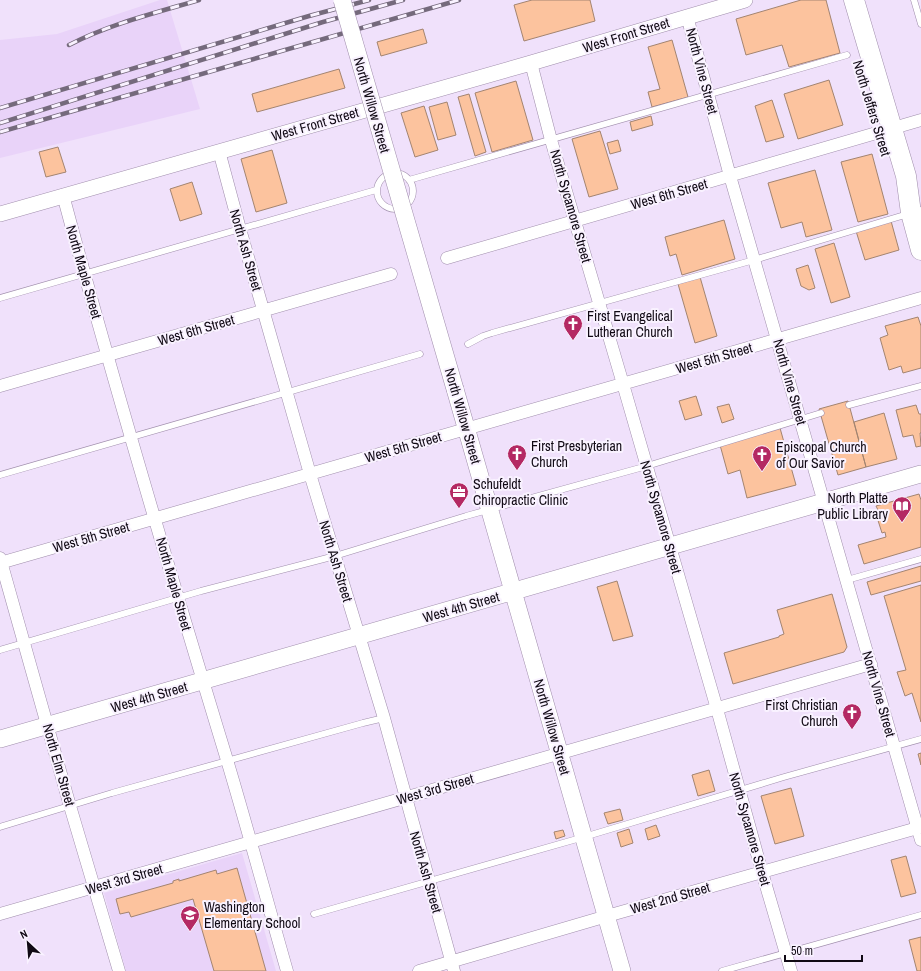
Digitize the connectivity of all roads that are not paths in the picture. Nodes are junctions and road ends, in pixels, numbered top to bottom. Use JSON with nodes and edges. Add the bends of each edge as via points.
{"nodes":[{"id":1,"x":342,"y":0,"type":"edge"},
{"id":2,"x":745,"y":0,"type":"edge"},
{"id":3,"x":840,"y":0,"type":"edge"},
{"id":4,"x":854,"y":0,"type":"edge"},
{"id":5,"x":914,"y":0,"type":"edge"},
{"id":6,"x":687,"y":16,"type":"junction"},
{"id":7,"x":921,"y":24,"type":"edge"},
{"id":8,"x":847,"y":56,"type":"dead end"},
{"id":9,"x":531,"y":63,"type":"junction"},
{"id":10,"x":708,"y":96,"type":"junction"},
{"id":11,"x":877,"y":104,"type":"junction"},
{"id":12,"x":371,"y":108,"type":"junction"},
{"id":13,"x":921,"y":120,"type":"edge"},
{"id":14,"x":885,"y":130,"type":"junction"},
{"id":15,"x":551,"y":140,"type":"junction"},
{"id":16,"x":219,"y":151,"type":"junction"},
{"id":17,"x":390,"y":174,"type":"junction"},
{"id":18,"x":730,"y":176,"type":"junction"},
{"id":19,"x":409,"y":180,"type":"junction"},
{"id":20,"x":376,"y":190,"type":"junction"},
{"id":21,"x":63,"y":196,"type":"junction"},
{"id":22,"x":916,"y":212,"type":"edge"},
{"id":23,"x":0,"y":214,"type":"edge"},
{"id":24,"x":575,"y":221,"type":"junction"},
{"id":25,"x":240,"y":229,"type":"junction"},
{"id":26,"x":921,"y":250,"type":"edge"},
{"id":27,"x":447,"y":258,"type":"dead end"},
{"id":28,"x":754,"y":260,"type":"junction"},
{"id":29,"x":84,"y":274,"type":"junction"},
{"id":30,"x":391,"y":274,"type":"dead end"},
{"id":31,"x":0,"y":298,"type":"edge"},
{"id":32,"x":921,"y":298,"type":"edge"},
{"id":33,"x":599,"y":302,"type":"junction"},
{"id":34,"x":264,"y":310,"type":"junction"},
{"id":35,"x":778,"y":340,"type":"junction"},
{"id":36,"x":468,"y":344,"type":"dead end"},
{"id":37,"x":420,"y":354,"type":"dead end"},
{"id":38,"x":108,"y":355,"type":"junction"},
{"id":39,"x":623,"y":384,"type":"junction"},
{"id":40,"x":0,"y":386,"type":"edge"},
{"id":41,"x":921,"y":386,"type":"edge"},
{"id":42,"x":287,"y":393,"type":"junction"},
{"id":43,"x":849,"y":405,"type":"dead end"},
{"id":44,"x":821,"y":412,"type":"dead end"},
{"id":45,"x":800,"y":418,"type":"junction"},
{"id":46,"x":467,"y":429,"type":"junction"},
{"id":47,"x":132,"y":437,"type":"junction"},
{"id":48,"x":647,"y":466,"type":"junction"},
{"id":49,"x":310,"y":474,"type":"junction"},
{"id":50,"x":0,"y":475,"type":"edge"},
{"id":51,"x":920,"y":476,"type":"edge"},
{"id":52,"x":824,"y":502,"type":"junction"},
{"id":53,"x":490,"y":510,"type":"junction"},
{"id":54,"x":155,"y":518,"type":"junction"},
{"id":55,"x":670,"y":546,"type":"junction"},
{"id":56,"x":335,"y":556,"type":"junction"},
{"id":57,"x":921,"y":559,"type":"edge"},
{"id":58,"x":0,"y":561,"type":"edge"},
{"id":59,"x":846,"y":580,"type":"junction"},
{"id":60,"x":514,"y":592,"type":"junction"},
{"id":61,"x":178,"y":599,"type":"junction"},
{"id":62,"x":359,"y":636,"type":"junction"},
{"id":63,"x":24,"y":643,"type":"junction"},
{"id":64,"x":0,"y":650,"type":"edge"},
{"id":65,"x":871,"y":664,"type":"junction"},
{"id":66,"x":202,"y":681,"type":"junction"},
{"id":67,"x":717,"y":709,"type":"junction"},
{"id":68,"x":384,"y":718,"type":"junction"},
{"id":69,"x":48,"y":726,"type":"junction"},
{"id":70,"x":0,"y":739,"type":"edge"},
{"id":71,"x":921,"y":739,"type":"edge"},
{"id":72,"x":894,"y":747,"type":"junction"},
{"id":73,"x":560,"y":754,"type":"junction"},
{"id":74,"x":227,"y":761,"type":"junction"},
{"id":75,"x":738,"y":791,"type":"junction"},
{"id":76,"x":405,"y":797,"type":"junction"},
{"id":77,"x":70,"y":806,"type":"junction"},
{"id":78,"x":0,"y":827,"type":"edge"},
{"id":79,"x":919,"y":828,"type":"edge"},
{"id":80,"x":584,"y":837,"type":"junction"},
{"id":81,"x":921,"y":840,"type":"edge"},
{"id":82,"x":250,"y":842,"type":"junction"},
{"id":83,"x":762,"y":872,"type":"junction"},
{"id":84,"x":428,"y":881,"type":"junction"},
{"id":85,"x":95,"y":887,"type":"junction"},
{"id":86,"x":0,"y":914,"type":"edge"},
{"id":87,"x":314,"y":914,"type":"dead end"},
{"id":88,"x":921,"y":915,"type":"edge"},
{"id":89,"x":607,"y":916,"type":"junction"},
{"id":90,"x":786,"y":953,"type":"junction"},
{"id":91,"x":452,"y":966,"type":"edge"},
{"id":92,"x":117,"y":971,"type":"edge"},
{"id":93,"x":287,"y":971,"type":"edge"},
{"id":94,"x":419,"y":971,"type":"edge"},
{"id":95,"x":622,"y":971,"type":"edge"},
{"id":96,"x":722,"y":971,"type":"edge"},
{"id":97,"x":791,"y":971,"type":"edge"}],
"edges":[{"from":1,"to":46,"type":"main road","name":"North Willow Street","bridge":true},
{"from":2,"to":6,"type":"street","name":"West Front Street"},
{"from":3,"to":11,"type":"highway","name":"North Jeffers Street"},
{"from":4,"to":11,"type":"highway","name":"North Jeffers Street"},
{"from":5,"to":7,"type":"lane"},
{"from":6,"to":9,"type":"street","name":"West Front Street"},
{"from":6,"to":10,"type":"street","name":"North Vine Street"},
{"from":8,"to":10,"type":"lane"},
{"from":9,"to":12,"type":"street","name":"West Front Street"},
{"from":9,"to":15,"type":"street","name":"North Sycamore Street"},
{"from":10,"to":15,"type":"lane"},
{"from":10,"to":18,"type":"street","name":"North Vine Street"},
{"from":11,"to":14,"type":"highway","name":"North Jeffers Street"},
{"from":12,"to":16,"type":"street","name":"West Front Street"},
{"from":12,"to":17,"type":"street","name":"North Willow Street"},
{"from":13,"to":14,"type":"street","name":"West 6th Street"},
{"from":14,"to":18,"type":"street","name":"West 6th Street"},
{"from":14,"to":22,"type":"highway","name":"North Jeffers Street","via":[[906,176]]},
{"from":15,"to":19,"type":"lane"},
{"from":15,"to":24,"type":"street","name":"North Sycamore Street"},
{"from":16,"to":21,"type":"street","name":"West Front Street"},
{"from":16,"to":25,"type":"street","name":"North Ash Street"},
{"from":17,"to":19,"type":"lane","via":[[396,173]]},
{"from":17,"to":20,"type":"lane","via":[[383,177]]},
{"from":18,"to":24,"type":"street","name":"West 6th Street"},
{"from":18,"to":28,"type":"street","name":"North Vine Street"},
{"from":19,"to":20,"type":"lane","via":[[413,191],[411,198],[408,204],[396,209],[390,209],[380,202]]},
{"from":20,"to":25,"type":"lane"},
{"from":21,"to":23,"type":"street","name":"West Front Street"},
{"from":21,"to":29,"type":"street","name":"North Maple Street"},
{"from":22,"to":26,"type":"highway","name":"North Jeffers Street"},
{"from":22,"to":28,"type":"lane"},
{"from":24,"to":27,"type":"street","name":"West 6th Street"},
{"from":24,"to":33,"type":"street","name":"North Sycamore Street"},
{"from":25,"to":29,"type":"lane"},
{"from":25,"to":34,"type":"street","name":"North Ash Street"},
{"from":28,"to":33,"type":"lane"},
{"from":28,"to":35,"type":"street","name":"North Vine Street"},
{"from":29,"to":31,"type":"lane"},
{"from":29,"to":38,"type":"street","name":"North Maple Street"},
{"from":30,"to":34,"type":"street","name":"West 6th Street"},
{"from":32,"to":35,"type":"street","name":"West 5th Street"},
{"from":33,"to":36,"type":"lane","via":[[492,332]]},
{"from":33,"to":39,"type":"street","name":"North Sycamore Street"},
{"from":34,"to":38,"type":"street","name":"West 6th Street"},
{"from":34,"to":42,"type":"street","name":"North Ash Street"},
{"from":35,"to":39,"type":"street","name":"West 5th Street"},
{"from":35,"to":45,"type":"street","name":"North Vine Street"},
{"from":37,"to":42,"type":"lane"},
{"from":38,"to":40,"type":"street","name":"West 6th Street"},
{"from":38,"to":47,"type":"street","name":"North Maple Street"},
{"from":39,"to":46,"type":"street","name":"West 5th Street"},
{"from":39,"to":48,"type":"street","name":"North Sycamore Street"},
{"from":41,"to":43,"type":"lane"},
{"from":42,"to":47,"type":"lane"},
{"from":42,"to":49,"type":"street","name":"North Ash Street"},
{"from":44,"to":45,"type":"lane"},
{"from":45,"to":48,"type":"lane"},
{"from":45,"to":52,"type":"street","name":"North Vine Street"},
{"from":46,"to":49,"type":"street","name":"West 5th Street"},
{"from":46,"to":53,"type":"main road","name":"North Willow Street"},
{"from":47,"to":50,"type":"lane"},
{"from":47,"to":54,"type":"street","name":"North Maple Street"},
{"from":48,"to":53,"type":"lane"},
{"from":48,"to":55,"type":"street","name":"North Sycamore Street"},
{"from":49,"to":54,"type":"street","name":"West 5th Street"},
{"from":49,"to":56,"type":"street","name":"North Ash Street"},
{"from":51,"to":52,"type":"main road","name":"West 4th Street"},
{"from":52,"to":55,"type":"main road","name":"West 4th Street"},
{"from":52,"to":59,"type":"street","name":"North Vine Street"},
{"from":53,"to":56,"type":"lane"},
{"from":53,"to":60,"type":"main road","name":"North Willow Street"},
{"from":54,"to":58,"type":"street","name":"West 5th Street"},
{"from":54,"to":61,"type":"street","name":"North Maple Street"},
{"from":55,"to":60,"type":"main road","name":"West 4th Street"},
{"from":55,"to":67,"type":"street","name":"North Sycamore Street"},
{"from":56,"to":61,"type":"lane","via":[[258,575]]},
{"from":56,"to":62,"type":"street","name":"North Ash Street"},
{"from":57,"to":59,"type":"lane"},
{"from":58,"to":63,"type":"street","name":"North Elm Street"},
{"from":59,"to":65,"type":"street","name":"North Vine Street"},
{"from":60,"to":62,"type":"main road","name":"West 4th Street"},
{"from":60,"to":73,"type":"main road","name":"North Willow Street"},
{"from":61,"to":63,"type":"lane"},
{"from":61,"to":66,"type":"street","name":"North Maple Street"},
{"from":62,"to":66,"type":"main road","name":"West 4th Street"},
{"from":62,"to":68,"type":"street","name":"North Ash Street"},
{"from":63,"to":64,"type":"lane"},
{"from":63,"to":69,"type":"street","name":"North Elm Street"},
{"from":65,"to":67,"type":"street","name":"West 3rd Street"},
{"from":65,"to":72,"type":"street","name":"North Vine Street"},
{"from":66,"to":69,"type":"main road","name":"West 4th Street"},
{"from":66,"to":74,"type":"street","name":"North Maple Street"},
{"from":67,"to":73,"type":"street","name":"West 3rd Street"},
{"from":67,"to":75,"type":"street","name":"North Sycamore Street"},
{"from":68,"to":74,"type":"lane"},
{"from":68,"to":76,"type":"street","name":"North Ash Street"},
{"from":69,"to":70,"type":"main road","name":"West 4th Street"},
{"from":69,"to":77,"type":"street","name":"North Elm Street"},
{"from":71,"to":72,"type":"lane"},
{"from":72,"to":75,"type":"lane"},
{"from":72,"to":79,"type":"street","name":"North Vine Street"},
{"from":73,"to":76,"type":"street","name":"West 3rd Street"},
{"from":73,"to":80,"type":"main road","name":"North Willow Street"},
{"from":74,"to":77,"type":"lane"},
{"from":74,"to":82,"type":"street","name":"North Maple Street"},
{"from":75,"to":80,"type":"lane"},
{"from":75,"to":83,"type":"street","name":"North Sycamore Street"},
{"from":76,"to":82,"type":"street","name":"West 3rd Street"},
{"from":76,"to":84,"type":"street","name":"North Ash Street"},
{"from":77,"to":78,"type":"lane"},
{"from":77,"to":85,"type":"street","name":"North Elm Street"},
{"from":79,"to":81,"type":"street","name":"North Vine Street"},
{"from":79,"to":83,"type":"street","name":"West 2nd Street"},
{"from":80,"to":84,"type":"lane"},
{"from":80,"to":89,"type":"main road","name":"North Willow Street"},
{"from":82,"to":85,"type":"street","name":"West 3rd Street"},
{"from":82,"to":93,"type":"street","name":"North Maple Street"},
{"from":83,"to":89,"type":"street","name":"West 2nd Street"},
{"from":83,"to":90,"type":"street","name":"North Sycamore Street"},
{"from":84,"to":87,"type":"lane"},
{"from":84,"to":91,"type":"street","name":"North Ash Street"},
{"from":85,"to":86,"type":"street","name":"West 3rd Street"},
{"from":85,"to":92,"type":"street","name":"North Elm Street"},
{"from":88,"to":90,"type":"lane"},
{"from":89,"to":91,"type":"street","name":"West 2nd Street"},
{"from":89,"to":95,"type":"main road","name":"North Willow Street"},
{"from":90,"to":96,"type":"lane"},
{"from":90,"to":97,"type":"street","name":"North Sycamore Street"},
{"from":91,"to":94,"type":"street","name":"West 2nd Street"}]}
